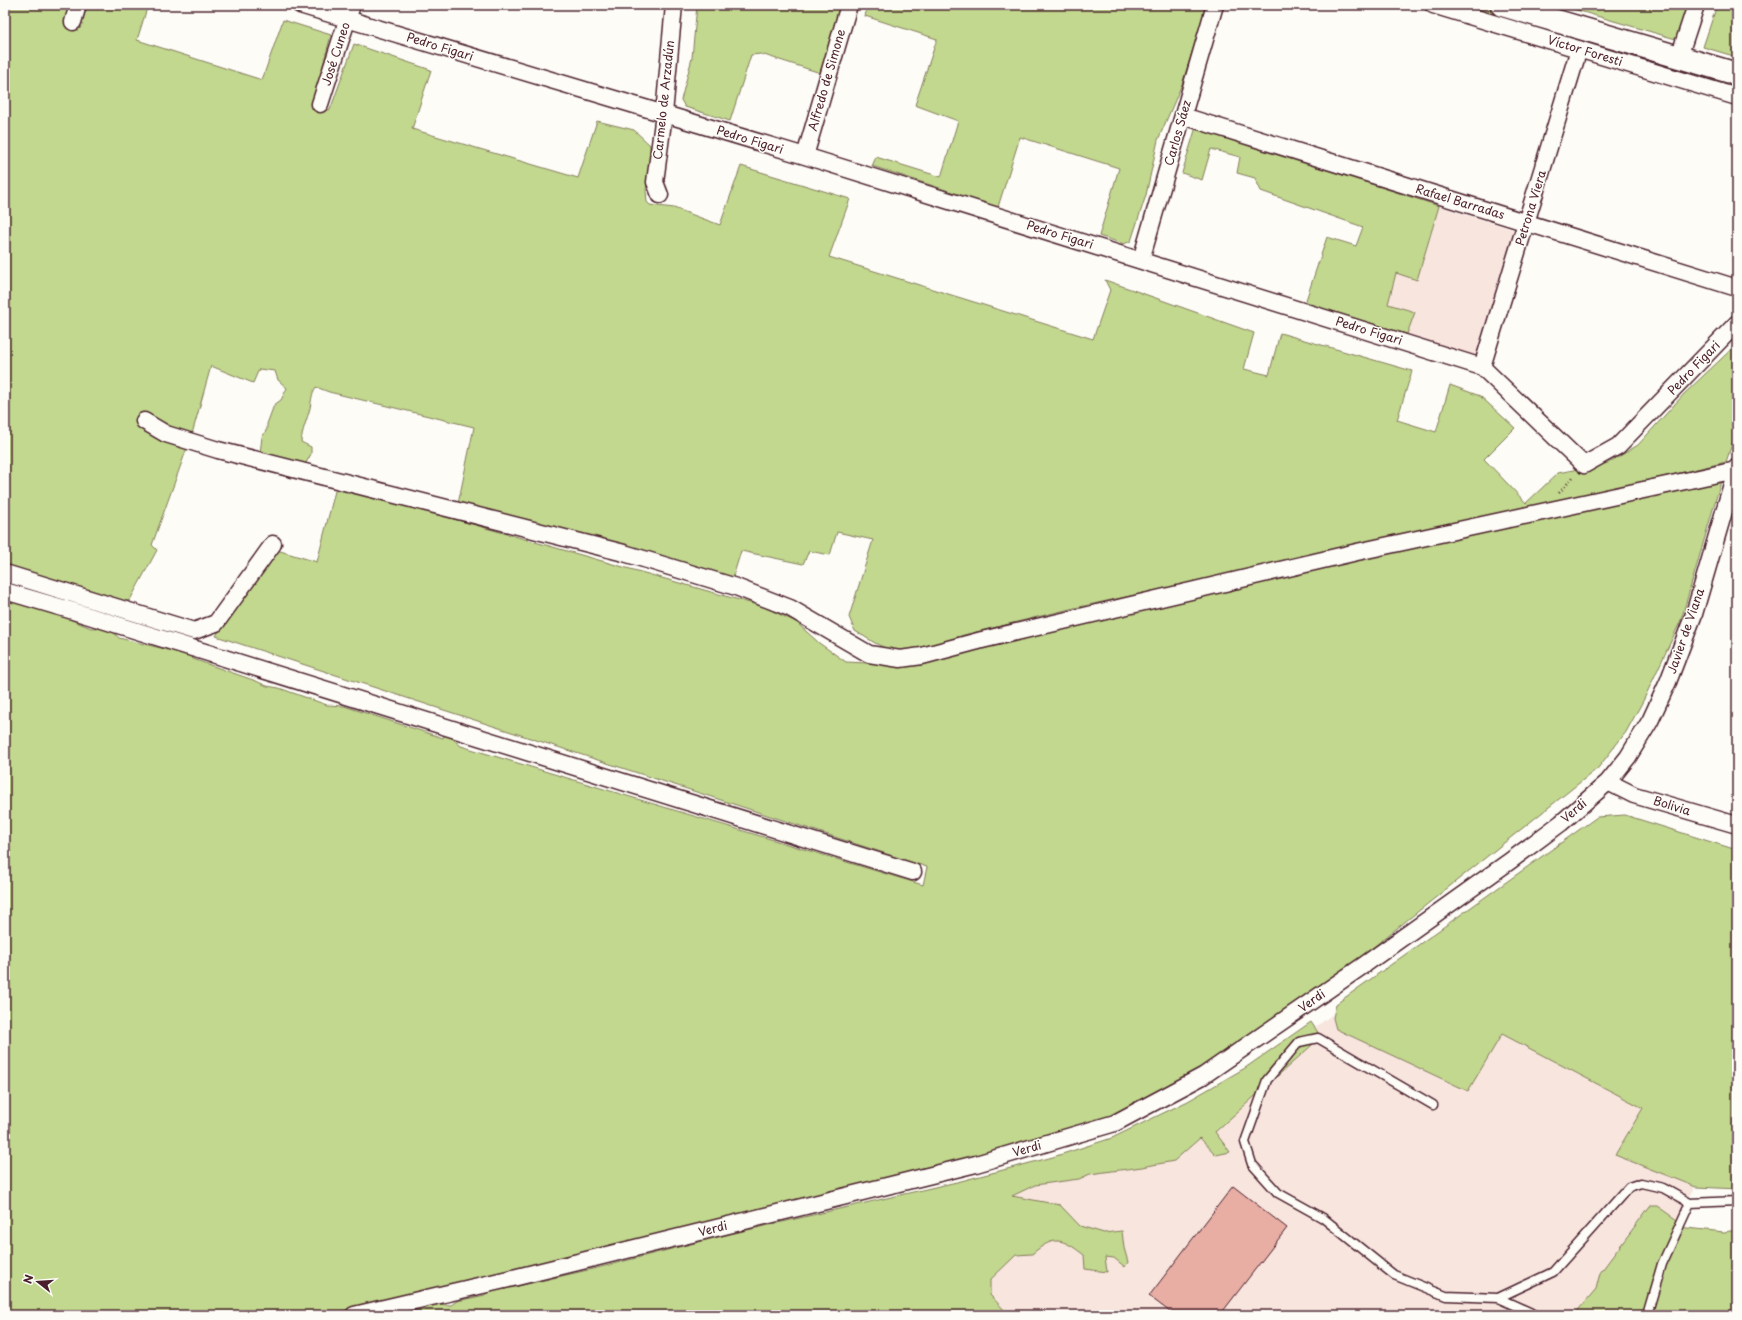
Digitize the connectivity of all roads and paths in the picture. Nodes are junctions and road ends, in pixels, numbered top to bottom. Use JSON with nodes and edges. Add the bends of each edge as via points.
{"nodes":[{"id":1,"x":78,"y":5,"type":"edge"},
{"id":2,"x":300,"y":5,"type":"edge"},
{"id":3,"x":674,"y":5,"type":"edge"},
{"id":4,"x":1215,"y":5,"type":"edge"},
{"id":5,"x":1432,"y":5,"type":"edge"},
{"id":6,"x":1502,"y":5,"type":"edge"},
{"id":7,"x":1696,"y":5,"type":"edge"},
{"id":8,"x":848,"y":6,"type":"edge"},
{"id":9,"x":1527,"y":9,"type":"edge"},
{"id":10,"x":350,"y":12,"type":"edge"},
{"id":11,"x":73,"y":22,"type":"dead end"},
{"id":12,"x":1579,"y":49,"type":"junction"},
{"id":13,"x":1679,"y":57,"type":"junction"},
{"id":14,"x":1737,"y":74,"type":"edge"},
{"id":15,"x":1737,"y":97,"type":"edge"},
{"id":16,"x":320,"y":104,"type":"dead end"},
{"id":17,"x":664,"y":114,"type":"junction"},
{"id":18,"x":1183,"y":116,"type":"junction"},
{"id":19,"x":805,"y":156,"type":"junction"},
{"id":20,"x":660,"y":195,"type":"dead end"},
{"id":21,"x":1526,"y":223,"type":"junction"},
{"id":22,"x":1141,"y":260,"type":"junction"},
{"id":23,"x":1737,"y":288,"type":"edge"},
{"id":24,"x":1737,"y":323,"type":"edge"},
{"id":25,"x":1482,"y":366,"type":"junction"},
{"id":26,"x":144,"y":421,"type":"dead end"},
{"id":27,"x":1584,"y":465,"type":"junction"},
{"id":28,"x":1736,"y":468,"type":"edge"},
{"id":29,"x":1541,"y":513,"type":"junction"},
{"id":30,"x":273,"y":544,"type":"dead end"},
{"id":31,"x":5,"y":573,"type":"edge"},
{"id":32,"x":5,"y":591,"type":"edge"},
{"id":33,"x":1608,"y":782,"type":"junction"},
{"id":34,"x":1737,"y":825,"type":"edge"},
{"id":35,"x":913,"y":872,"type":"dead end"},
{"id":36,"x":1433,"y":1105,"type":"dead end"},
{"id":37,"x":1737,"y":1200,"type":"edge"},
{"id":38,"x":1690,"y":1203,"type":"junction"},
{"id":39,"x":1498,"y":1298,"type":"junction"},
{"id":40,"x":354,"y":1315,"type":"edge"},
{"id":41,"x":1536,"y":1315,"type":"edge"},
{"id":42,"x":1647,"y":1315,"type":"edge"}],
"edges":[{"from":1,"to":11,"type":"street"},
{"from":2,"to":10,"type":"street","name":"Pedro Figari"},
{"from":3,"to":17,"type":"street","name":"Carmelo de Arzadún"},
{"from":4,"to":18,"type":"street","name":"Carlos Sáez"},
{"from":5,"to":12,"type":"street","name":"Víctor Foresti"},
{"from":6,"to":9,"type":"street","name":"Víctor Foresti"},
{"from":7,"to":13,"type":"street"},
{"from":8,"to":19,"type":"street","name":"Alfredo de Simone"},
{"from":9,"to":13,"type":"street","name":"Víctor Foresti"},
{"from":10,"to":16,"type":"street","name":"José Cuneo"},
{"from":10,"to":17,"type":"street","name":"Pedro Figari"},
{"from":12,"to":15,"type":"street","name":"Víctor Foresti"},
{"from":12,"to":21,"type":"street","name":"Petrona Viera"},
{"from":13,"to":14,"type":"street","name":"Víctor Foresti"},
{"from":17,"to":19,"type":"street","name":"Pedro Figari"},
{"from":17,"to":20,"type":"street","name":"Carmelo de Arzadún","via":[[655,182]]},
{"from":18,"to":21,"type":"street","name":"Rafael Barradas"},
{"from":18,"to":22,"type":"street","name":"Carlos Sáez"},
{"from":19,"to":22,"type":"street","name":"Pedro Figari"},
{"from":21,"to":23,"type":"street","name":"Rafael Barradas"},
{"from":21,"to":25,"type":"street","name":"Petrona Viera"},
{"from":22,"to":25,"type":"street","name":"Pedro Figari"},
{"from":24,"to":27,"type":"street","name":"Pedro Figari","via":[[1618,446]]},
{"from":25,"to":27,"type":"street","name":"Pedro Figari"},
{"from":26,"to":29,"type":"street","via":[[166,434],[218,450],[624,553],[736,587],[790,608],[869,654],[900,659],[922,656],[1357,552]]},
{"from":27,"to":29,"type":"path"},
{"from":28,"to":29,"type":"street"},
{"from":28,"to":33,"type":"street","name":"Javier de Viana","via":[[1694,614],[1668,682],[1650,721],[1628,757]]},
{"from":30,"to":31,"type":"street","via":[[216,623],[194,631]]},
{"from":32,"to":35,"type":"street"},
{"from":33,"to":34,"type":"street","name":"Bolivia","via":[[1634,794]]},
{"from":33,"to":40,"type":"street","name":"Verdi","via":[[1561,823],[1364,965],[1203,1076],[1115,1123],[976,1164]]},
{"from":36,"to":39,"type":"lane","via":[[1318,1038],[1299,1042],[1267,1080],[1245,1142],[1252,1164],[1278,1193],[1323,1218],[1394,1275],[1446,1296]]},
{"from":37,"to":38,"type":"lane"},
{"from":38,"to":39,"type":"lane","via":[[1662,1188],[1641,1183],[1629,1187],[1553,1272]]},
{"from":38,"to":42,"type":"lane","via":[[1662,1264]]},
{"from":39,"to":41,"type":"lane"}]}
